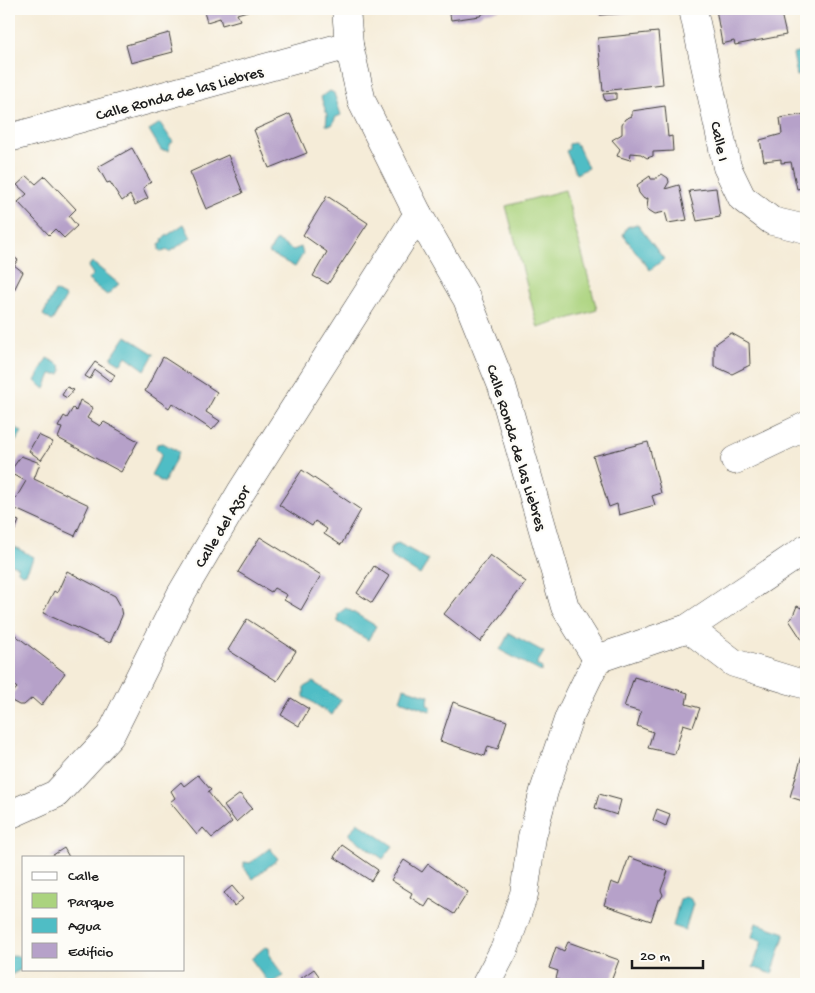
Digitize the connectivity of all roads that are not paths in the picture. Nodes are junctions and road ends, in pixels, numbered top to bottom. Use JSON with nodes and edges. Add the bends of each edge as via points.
{"nodes":[{"id":1,"x":346,"y":9,"type":"edge"},
{"id":2,"x":693,"y":9,"type":"edge"},
{"id":3,"x":349,"y":45,"type":"junction"},
{"id":4,"x":9,"y":138,"type":"edge"},
{"id":5,"x":418,"y":214,"type":"junction"},
{"id":6,"x":806,"y":229,"type":"edge"},
{"id":7,"x":806,"y":426,"type":"edge"},
{"id":8,"x":735,"y":460,"type":"dead end"},
{"id":9,"x":806,"y":549,"type":"edge"},
{"id":10,"x":688,"y":628,"type":"junction"},
{"id":11,"x":597,"y":659,"type":"junction"},
{"id":12,"x":806,"y":685,"type":"edge"},
{"id":13,"x":9,"y":815,"type":"edge"},
{"id":14,"x":486,"y":984,"type":"edge"}],
"edges":[{"from":1,"to":3,"type":"street","name":"Calle Ronda de las Liebres"},
{"from":2,"to":6,"type":"street","name":"Calle I","via":[[727,167],[742,198],[772,221]]},
{"from":3,"to":4,"type":"street","name":"Calle Ronda de las Liebres"},
{"from":3,"to":5,"type":"street","name":"Calle Ronda de las Liebres","via":[[362,102]]},
{"from":5,"to":11,"type":"street","name":"Calle Ronda de las Liebres","via":[[467,299],[502,386],[565,607]]},
{"from":5,"to":13,"type":"street","name":"Calle del Azor","via":[[241,492],[181,594],[110,736],[56,794]]},
{"from":7,"to":8,"type":"street"},
{"from":9,"to":10,"type":"street"},
{"from":10,"to":11,"type":"street"},
{"from":10,"to":12,"type":"street","via":[[734,663]]},
{"from":11,"to":14,"type":"street","via":[[570,717],[544,791],[532,837],[524,894],[505,948]]}]}
